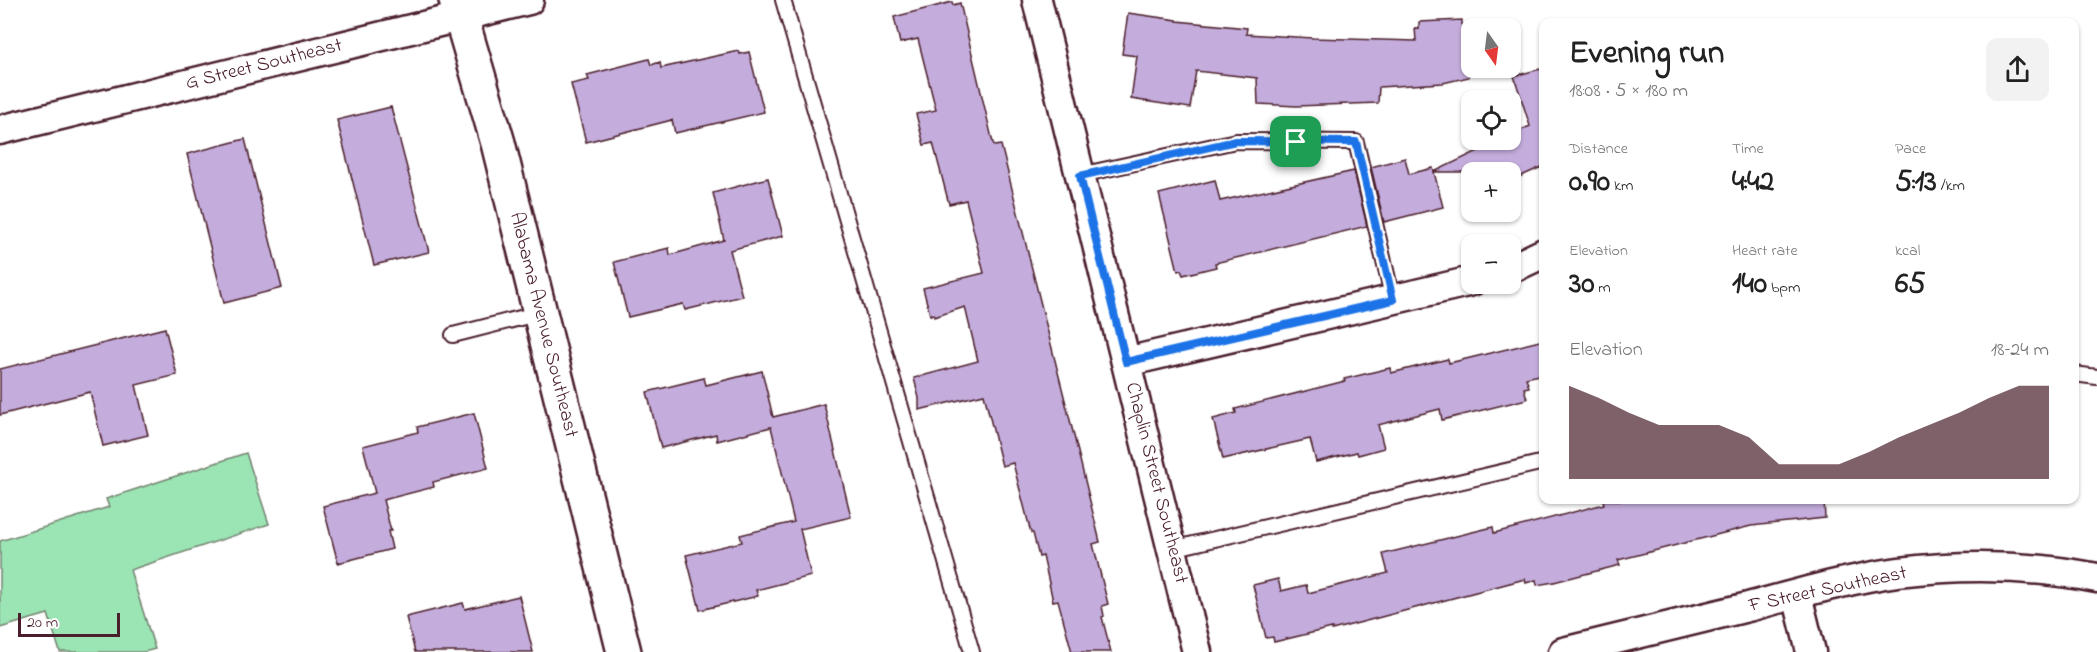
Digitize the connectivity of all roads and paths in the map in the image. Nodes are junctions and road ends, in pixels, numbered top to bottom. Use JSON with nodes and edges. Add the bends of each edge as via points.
{"nodes":[{"id":1,"x":529,"y":0,"type":"edge"},
{"id":2,"x":783,"y":0,"type":"edge"},
{"id":3,"x":1037,"y":0,"type":"edge"},
{"id":4,"x":459,"y":8,"type":"edge"},
{"id":5,"x":0,"y":130,"type":"edge"},
{"id":6,"x":1080,"y":176,"type":"junction"},
{"id":7,"x":1539,"y":255,"type":"edge"},
{"id":8,"x":1521,"y":264,"type":"edge"},
{"id":9,"x":1461,"y":284,"type":"edge"},
{"id":10,"x":1393,"y":300,"type":"junction"},
{"id":11,"x":540,"y":313,"type":"junction"},
{"id":12,"x":453,"y":335,"type":"dead end"},
{"id":13,"x":1126,"y":362,"type":"junction"},
{"id":14,"x":2079,"y":375,"type":"edge"},
{"id":15,"x":2097,"y":377,"type":"edge"},
{"id":16,"x":1539,"y":463,"type":"edge"},
{"id":17,"x":1172,"y":549,"type":"junction"},
{"id":18,"x":2097,"y":578,"type":"edge"},
{"id":19,"x":1797,"y":595,"type":"junction"},
{"id":20,"x":624,"y":652,"type":"edge"},
{"id":21,"x":972,"y":652,"type":"edge"},
{"id":22,"x":1197,"y":652,"type":"edge"},
{"id":23,"x":1563,"y":652,"type":"edge"},
{"id":24,"x":1811,"y":652,"type":"edge"}],
"edges":[{"from":1,"to":4,"type":"street","name":"G Street Southeast"},
{"from":2,"to":21,"type":"lane"},
{"from":3,"to":6,"type":"street","name":"Chaplin Street Southeast"},
{"from":4,"to":5,"type":"street","name":"G Street Southeast"},
{"from":4,"to":11,"type":"street","name":"Alabama Avenue Southeast","via":[[498,143]]},
{"from":6,"to":10,"type":"lane","via":[[1236,141],[1356,142]]},
{"from":6,"to":13,"type":"street","name":"Chaplin Street Southeast"},
{"from":7,"to":8,"type":"street"},
{"from":9,"to":10,"type":"street"},
{"from":10,"to":13,"type":"street"},
{"from":11,"to":12,"type":"lane"},
{"from":11,"to":20,"type":"street","name":"Alabama Avenue Southeast"},
{"from":13,"to":17,"type":"street","name":"Chaplin Street Southeast"},
{"from":14,"to":15,"type":"lane"},
{"from":16,"to":17,"type":"lane"},
{"from":17,"to":22,"type":"street","name":"Chaplin Street Southeast"},
{"from":18,"to":19,"type":"street","name":"F Street Southeast","via":[[2032,569],[1951,567],[1896,573]]},
{"from":19,"to":23,"type":"street","name":"F Street Southeast"},
{"from":19,"to":24,"type":"street"}]}
